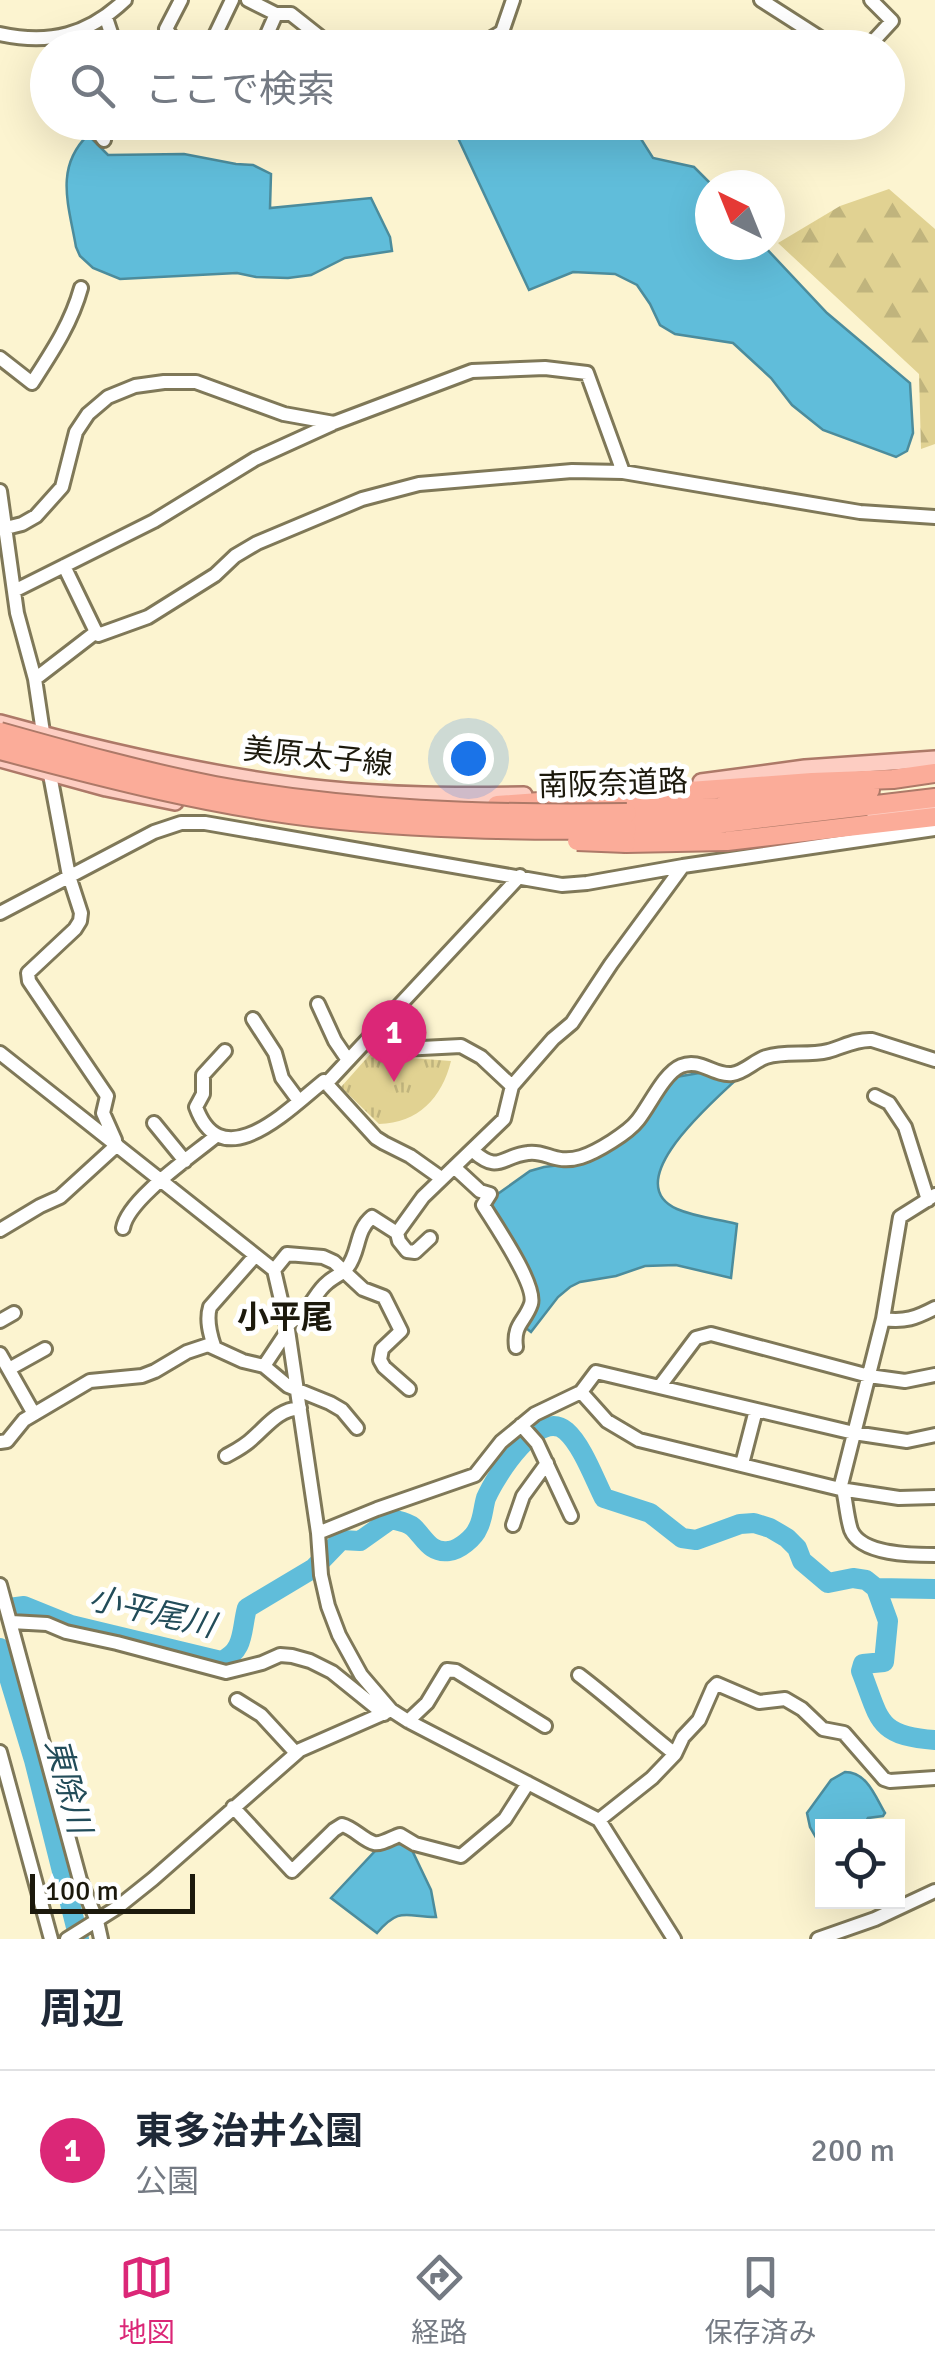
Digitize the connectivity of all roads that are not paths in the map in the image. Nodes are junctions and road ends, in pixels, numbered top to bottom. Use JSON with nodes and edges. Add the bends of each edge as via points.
{"nodes":[{"id":1,"x":125,"y":0,"type":"edge"},
{"id":2,"x":181,"y":0,"type":"edge"},
{"id":3,"x":232,"y":0,"type":"edge"},
{"id":4,"x":248,"y":0,"type":"edge"},
{"id":5,"x":513,"y":0,"type":"edge"},
{"id":6,"x":762,"y":0,"type":"edge"},
{"id":7,"x":871,"y":0,"type":"edge"},
{"id":8,"x":777,"y":4,"type":"edge"},
{"id":9,"x":273,"y":8,"type":"edge"},
{"id":10,"x":106,"y":18,"type":"junction"},
{"id":11,"x":81,"y":30,"type":"edge"},
{"id":12,"x":110,"y":30,"type":"edge"},
{"id":13,"x":167,"y":30,"type":"edge"},
{"id":14,"x":218,"y":30,"type":"edge"},
{"id":15,"x":311,"y":30,"type":"edge"},
{"id":16,"x":503,"y":30,"type":"edge"},
{"id":17,"x":812,"y":30,"type":"edge"},
{"id":18,"x":884,"y":30,"type":"edge"},
{"id":19,"x":0,"y":34,"type":"edge"},
{"id":20,"x":30,"y":37,"type":"edge"},
{"id":21,"x":80,"y":288,"type":"dead end"},
{"id":22,"x":0,"y":358,"type":"edge"},
{"id":23,"x":334,"y":423,"type":"junction"},
{"id":24,"x":623,"y":472,"type":"junction"},
{"id":25,"x":0,"y":491,"type":"edge"},
{"id":26,"x":935,"y":517,"type":"edge"},
{"id":27,"x":6,"y":528,"type":"junction"},
{"id":28,"x":64,"y":566,"type":"junction"},
{"id":29,"x":14,"y":591,"type":"junction"},
{"id":30,"x":96,"y":632,"type":"junction"},
{"id":31,"x":35,"y":679,"type":"junction"},
{"id":32,"x":0,"y":723,"type":"edge"},
{"id":33,"x":0,"y":732,"type":"edge"},
{"id":34,"x":43,"y":735,"type":"junction"},
{"id":35,"x":0,"y":750,"type":"edge"},
{"id":36,"x":0,"y":759,"type":"edge"},
{"id":37,"x":935,"y":759,"type":"edge"},
{"id":38,"x":50,"y":773,"type":"junction"},
{"id":39,"x":935,"y":773,"type":"edge"},
{"id":40,"x":935,"y":782,"type":"edge"},
{"id":41,"x":935,"y":798,"type":"edge"},
{"id":42,"x":372,"y":806,"type":"junction"},
{"id":43,"x":935,"y":807,"type":"edge"},
{"id":44,"x":935,"y":817,"type":"edge"},
{"id":45,"x":320,"y":818,"type":"junction"},
{"id":46,"x":935,"y":829,"type":"edge"},
{"id":47,"x":684,"y":866,"type":"junction"},
{"id":48,"x":69,"y":876,"type":"junction"},
{"id":49,"x":520,"y":876,"type":"junction"},
{"id":50,"x":0,"y":913,"type":"edge"},
{"id":51,"x":318,"y":1004,"type":"dead end"},
{"id":52,"x":253,"y":1019,"type":"dead end"},
{"id":53,"x":379,"y":1026,"type":"junction"},
{"id":54,"x":225,"y":1051,"type":"dead end"},
{"id":55,"x":0,"y":1053,"type":"edge"},
{"id":56,"x":348,"y":1060,"type":"junction"},
{"id":57,"x":935,"y":1060,"type":"edge"},
{"id":58,"x":326,"y":1084,"type":"junction"},
{"id":59,"x":512,"y":1086,"type":"junction"},
{"id":60,"x":876,"y":1096,"type":"dead end"},
{"id":61,"x":299,"y":1101,"type":"junction"},
{"id":62,"x":154,"y":1123,"type":"dead end"},
{"id":63,"x":216,"y":1136,"type":"junction"},
{"id":64,"x":117,"y":1145,"type":"junction"},
{"id":65,"x":473,"y":1151,"type":"junction"},
{"id":66,"x":185,"y":1161,"type":"junction"},
{"id":67,"x":454,"y":1167,"type":"junction"},
{"id":68,"x":441,"y":1178,"type":"junction"},
{"id":69,"x":160,"y":1182,"type":"junction"},
{"id":70,"x":932,"y":1198,"type":"edge"},
{"id":71,"x":122,"y":1228,"type":"dead end"},
{"id":72,"x":0,"y":1230,"type":"edge"},
{"id":73,"x":397,"y":1233,"type":"junction"},
{"id":74,"x":430,"y":1238,"type":"dead end"},
{"id":75,"x":255,"y":1256,"type":"junction"},
{"id":76,"x":274,"y":1270,"type":"junction"},
{"id":77,"x":344,"y":1272,"type":"junction"},
{"id":78,"x":935,"y":1308,"type":"edge"},
{"id":79,"x":14,"y":1313,"type":"dead end"},
{"id":80,"x":883,"y":1320,"type":"junction"},
{"id":81,"x":0,"y":1321,"type":"edge"},
{"id":82,"x":288,"y":1328,"type":"junction"},
{"id":83,"x":214,"y":1346,"type":"junction"},
{"id":84,"x":516,"y":1347,"type":"dead end"},
{"id":85,"x":45,"y":1349,"type":"dead end"},
{"id":86,"x":0,"y":1354,"type":"edge"},
{"id":87,"x":264,"y":1366,"type":"junction"},
{"id":88,"x":8,"y":1369,"type":"junction"},
{"id":89,"x":935,"y":1375,"type":"edge"},
{"id":90,"x":869,"y":1376,"type":"junction"},
{"id":91,"x":660,"y":1386,"type":"junction"},
{"id":92,"x":409,"y":1389,"type":"dead end"},
{"id":93,"x":296,"y":1390,"type":"junction"},
{"id":94,"x":581,"y":1392,"type":"junction"},
{"id":95,"x":300,"y":1408,"type":"junction"},
{"id":96,"x":756,"y":1410,"type":"junction"},
{"id":97,"x":34,"y":1414,"type":"junction"},
{"id":98,"x":522,"y":1426,"type":"junction"},
{"id":99,"x":356,"y":1428,"type":"dead end"},
{"id":100,"x":854,"y":1434,"type":"junction"},
{"id":101,"x":935,"y":1436,"type":"edge"},
{"id":102,"x":0,"y":1442,"type":"edge"},
{"id":103,"x":226,"y":1456,"type":"dead end"},
{"id":104,"x":546,"y":1463,"type":"junction"},
{"id":105,"x":742,"y":1464,"type":"junction"},
{"id":106,"x":842,"y":1489,"type":"junction"},
{"id":107,"x":935,"y":1496,"type":"edge"},
{"id":108,"x":571,"y":1516,"type":"dead end"},
{"id":109,"x":513,"y":1526,"type":"dead end"},
{"id":110,"x":318,"y":1533,"type":"junction"},
{"id":111,"x":935,"y":1555,"type":"edge"},
{"id":112,"x":0,"y":1585,"type":"edge"},
{"id":113,"x":8,"y":1626,"type":"edge"},
{"id":114,"x":579,"y":1675,"type":"dead end"},
{"id":115,"x":237,"y":1700,"type":"dead end"},
{"id":116,"x":388,"y":1712,"type":"junction"},
{"id":117,"x":408,"y":1721,"type":"junction"},
{"id":118,"x":545,"y":1726,"type":"dead end"},
{"id":119,"x":0,"y":1752,"type":"edge"},
{"id":120,"x":296,"y":1753,"type":"junction"},
{"id":121,"x":675,"y":1754,"type":"junction"},
{"id":122,"x":935,"y":1778,"type":"edge"},
{"id":123,"x":528,"y":1783,"type":"junction"},
{"id":124,"x":233,"y":1807,"type":"junction"},
{"id":125,"x":598,"y":1820,"type":"junction"},
{"id":126,"x":935,"y":1891,"type":"edge"},
{"id":127,"x":95,"y":1922,"type":"junction"},
{"id":128,"x":51,"y":1939,"type":"edge"},
{"id":129,"x":67,"y":1939,"type":"edge"},
{"id":130,"x":101,"y":1939,"type":"edge"},
{"id":131,"x":674,"y":1939,"type":"edge"},
{"id":132,"x":818,"y":1939,"type":"edge"}],
"edges":[{"from":1,"to":10,"type":"street"},
{"from":2,"to":13,"type":"street"},
{"from":3,"to":14,"type":"street"},
{"from":4,"to":9,"type":"street"},
{"from":5,"to":16,"type":"street"},
{"from":6,"to":8,"type":"street"},
{"from":7,"to":18,"type":"street","via":[[892,21]]},
{"from":8,"to":17,"type":"street"},
{"from":9,"to":15,"type":"street"},
{"from":10,"to":11,"type":"street"},
{"from":10,"to":12,"type":"street"},
{"from":19,"to":20,"type":"street"},
{"from":21,"to":22,"type":"street","via":[[61,338],[32,383]]},
{"from":23,"to":24,"type":"street","via":[[472,372],[586,373]]},
{"from":23,"to":27,"type":"street","via":[[284,414],[196,382],[135,386],[88,414],[76,432],[62,488],[36,516]]},
{"from":23,"to":28,"type":"street","via":[[255,459]]},
{"from":24,"to":26,"type":"street","via":[[860,512]]},
{"from":24,"to":30,"type":"street","via":[[475,478],[362,499],[258,543],[148,617]]},
{"from":25,"to":27,"type":"street"},
{"from":27,"to":29,"type":"street"},
{"from":28,"to":29,"type":"street"},
{"from":28,"to":30,"type":"street"},
{"from":29,"to":31,"type":"street"},
{"from":30,"to":31,"type":"street"},
{"from":31,"to":34,"type":"street"},
{"from":32,"to":34,"type":"main road","name":"美原太子線"},
{"from":33,"to":42,"type":"highway","name":"南阪奈道路","bridge":true,"via":[[216,786]]},
{"from":34,"to":37,"type":"main road","name":"美原太子線","via":[[325,790],[445,797],[626,789]]},
{"from":34,"to":38,"type":"street"},
{"from":35,"to":45,"type":"highway","name":"南阪奈道路","bridge":true,"via":[[152,788]]},
{"from":36,"to":38,"type":"main road","name":"美原太子線"},
{"from":38,"to":43,"type":"main road","name":"美原太子線","via":[[243,814],[472,833],[687,835]]},
{"from":38,"to":48,"type":"street"},
{"from":39,"to":42,"type":"highway","bridge":true,"via":[[517,805]]},
{"from":40,"to":42,"type":"highway","name":"南阪奈道路","bridge":true,"via":[[627,813],[507,815]]},
{"from":41,"to":45,"type":"highway","name":"南阪奈道路","bridge":true,"via":[[627,829],[473,830]]},
{"from":44,"to":45,"type":"highway","bridge":true,"via":[[727,841],[626,843]]},
{"from":46,"to":47,"type":"street"},
{"from":47,"to":49,"type":"street","via":[[562,885]]},
{"from":47,"to":59,"type":"street","via":[[572,1024]]},
{"from":48,"to":49,"type":"street","via":[[154,832],[205,822]]},
{"from":48,"to":50,"type":"street"},
{"from":48,"to":64,"type":"street","via":[[80,921],[28,972],[108,1096],[103,1113]]},
{"from":49,"to":53,"type":"street"},
{"from":51,"to":56,"type":"street"},
{"from":52,"to":61,"type":"street"},
{"from":53,"to":56,"type":"street"},
{"from":53,"to":59,"type":"street","via":[[402,1049],[461,1046]]},
{"from":54,"to":63,"type":"street","via":[[203,1074],[196,1107]]},
{"from":55,"to":64,"type":"street"},
{"from":56,"to":58,"type":"street"},
{"from":57,"to":65,"type":"street","via":[[861,1039],[816,1053],[774,1055],[739,1073],[680,1066],[632,1126],[592,1153],[558,1160],[531,1152],[496,1163]]},
{"from":58,"to":61,"type":"street"},
{"from":58,"to":68,"type":"street","via":[[384,1144]]},
{"from":59,"to":65,"type":"street","via":[[504,1119]]},
{"from":60,"to":70,"type":"street","via":[[905,1126]]},
{"from":61,"to":63,"type":"street","via":[[249,1136]]},
{"from":62,"to":66,"type":"street"},
{"from":63,"to":66,"type":"street"},
{"from":64,"to":69,"type":"street"},
{"from":64,"to":72,"type":"street","via":[[60,1197]]},
{"from":65,"to":67,"type":"street"},
{"from":66,"to":69,"type":"street"},
{"from":67,"to":68,"type":"street"},
{"from":67,"to":84,"type":"street","via":[[490,1194],[483,1205],[532,1294],[514,1334]]},
{"from":68,"to":73,"type":"street"},
{"from":69,"to":71,"type":"street","via":[[130,1210]]},
{"from":69,"to":75,"type":"street"},
{"from":70,"to":80,"type":"street","via":[[900,1217]]},
{"from":73,"to":74,"type":"street","via":[[407,1251]]},
{"from":73,"to":77,"type":"street","via":[[367,1220]]},
{"from":75,"to":76,"type":"street"},
{"from":75,"to":83,"type":"street","via":[[210,1307]]},
{"from":76,"to":77,"type":"street","via":[[287,1254],[323,1257]]},
{"from":76,"to":82,"type":"street"},
{"from":77,"to":82,"type":"street"},
{"from":77,"to":92,"type":"street","via":[[389,1304],[401,1331],[380,1360]]},
{"from":78,"to":80,"type":"street","via":[[914,1319]]},
{"from":79,"to":81,"type":"street"},
{"from":80,"to":90,"type":"street"},
{"from":82,"to":87,"type":"street"},
{"from":82,"to":93,"type":"street"},
{"from":83,"to":87,"type":"street"},
{"from":83,"to":97,"type":"street","via":[[142,1376],[90,1381]]},
{"from":85,"to":88,"type":"street"},
{"from":86,"to":88,"type":"street"},
{"from":87,"to":93,"type":"street"},
{"from":88,"to":97,"type":"street"},
{"from":89,"to":90,"type":"street","via":[[905,1382]]},
{"from":90,"to":91,"type":"street","via":[[710,1334],[696,1338]]},
{"from":90,"to":100,"type":"street"},
{"from":91,"to":94,"type":"street","via":[[596,1372]]},
{"from":91,"to":96,"type":"street"},
{"from":93,"to":95,"type":"street"},
{"from":93,"to":99,"type":"street","via":[[342,1410]]},
{"from":94,"to":98,"type":"street"},
{"from":94,"to":105,"type":"street","via":[[607,1421],[639,1440]]},
{"from":95,"to":103,"type":"street","via":[[276,1415]]},
{"from":95,"to":110,"type":"street"},
{"from":96,"to":100,"type":"street"},
{"from":96,"to":105,"type":"street"},
{"from":97,"to":102,"type":"street"},
{"from":98,"to":104,"type":"street"},
{"from":98,"to":110,"type":"street","via":[[475,1475]]},
{"from":100,"to":101,"type":"street","via":[[907,1441]]},
{"from":100,"to":106,"type":"street"},
{"from":104,"to":108,"type":"street"},
{"from":104,"to":109,"type":"street","via":[[523,1496]]},
{"from":105,"to":106,"type":"street"},
{"from":106,"to":107,"type":"street"},
{"from":106,"to":111,"type":"street","via":[[859,1540],[896,1555]]},
{"from":110,"to":116,"type":"street","via":[[320,1575],[339,1635]]},
{"from":112,"to":113,"type":"street"},
{"from":113,"to":116,"type":"street","via":[[47,1624],[226,1672],[292,1656],[332,1672]]},
{"from":113,"to":127,"type":"street"},
{"from":114,"to":121,"type":"street"},
{"from":115,"to":120,"type":"street","via":[[261,1714]]},
{"from":116,"to":117,"type":"street"},
{"from":116,"to":120,"type":"street"},
{"from":117,"to":118,"type":"street","via":[[447,1670]]},
{"from":117,"to":123,"type":"street"},
{"from":119,"to":128,"type":"street"},
{"from":120,"to":124,"type":"street"},
{"from":121,"to":122,"type":"street","via":[[718,1684],[759,1702],[795,1703],[822,1729],[844,1733],[890,1782]]},
{"from":121,"to":125,"type":"street"},
{"from":123,"to":124,"type":"street","via":[[505,1819],[461,1856],[400,1836],[373,1843],[342,1825],[292,1871]]},
{"from":123,"to":125,"type":"street"},
{"from":124,"to":127,"type":"street"},
{"from":125,"to":131,"type":"street"},
{"from":126,"to":132,"type":"street"},
{"from":127,"to":129,"type":"street"},
{"from":127,"to":130,"type":"street"}]}
